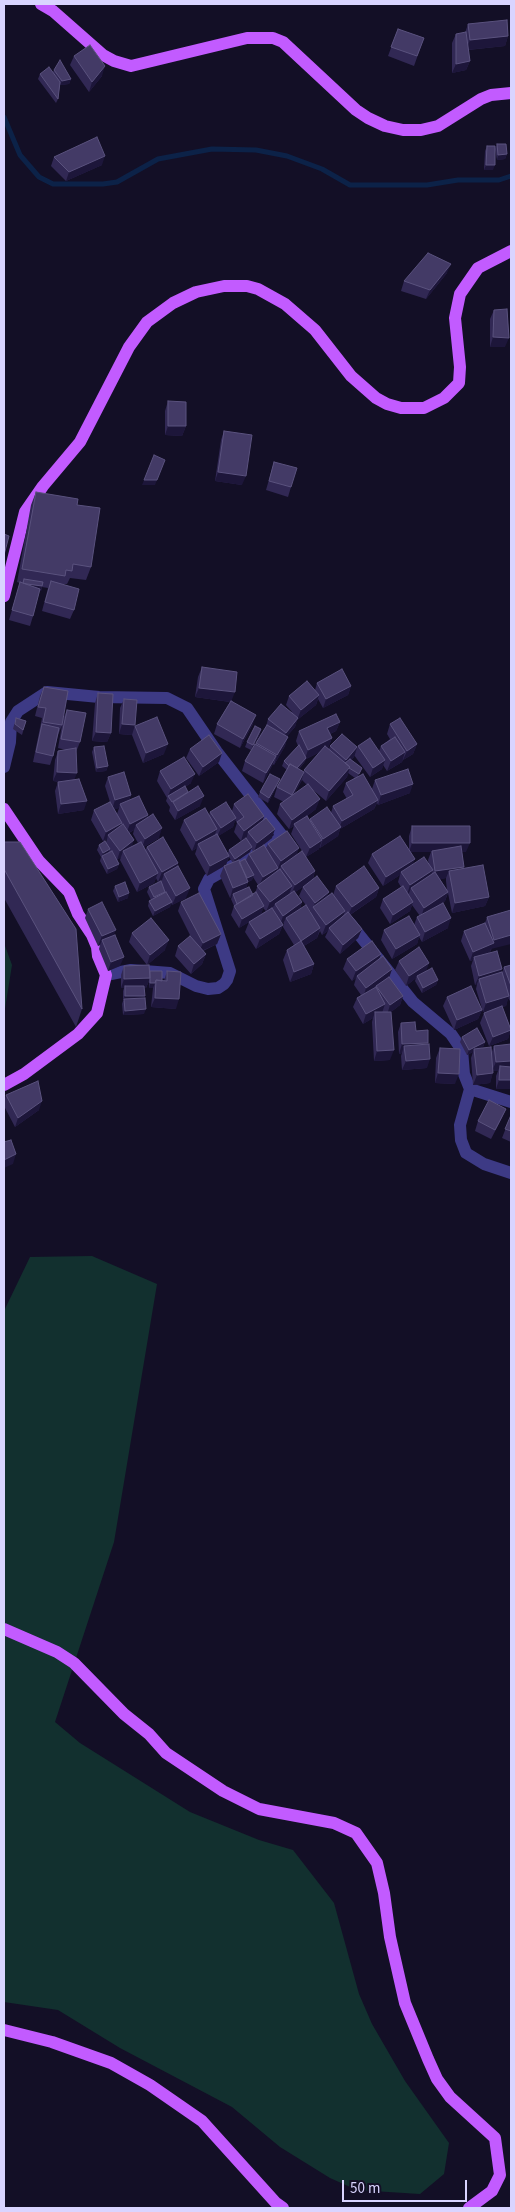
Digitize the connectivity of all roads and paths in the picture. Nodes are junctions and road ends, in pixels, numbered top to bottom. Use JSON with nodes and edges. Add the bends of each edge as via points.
{"nodes":[{"id":1,"x":41,"y":4,"type":"edge"},
{"id":2,"x":511,"y":93,"type":"edge"},
{"id":3,"x":511,"y":251,"type":"edge"},
{"id":4,"x":4,"y":535,"type":"edge"},
{"id":5,"x":18,"y":540,"type":"junction"},
{"id":6,"x":4,"y":596,"type":"edge"},
{"id":7,"x":4,"y":767,"type":"edge"},
{"id":8,"x":4,"y":809,"type":"edge"},
{"id":9,"x":283,"y":837,"type":"junction"},
{"id":10,"x":301,"y":860,"type":"edge"},
{"id":11,"x":342,"y":913,"type":"edge"},
{"id":12,"x":106,"y":975,"type":"junction"},
{"id":13,"x":4,"y":1086,"type":"edge"},
{"id":14,"x":470,"y":1089,"type":"junction"},
{"id":15,"x":511,"y":1102,"type":"edge"},
{"id":16,"x":511,"y":1173,"type":"edge"},
{"id":17,"x":4,"y":1629,"type":"edge"},
{"id":18,"x":4,"y":2030,"type":"edge"},
{"id":19,"x":283,"y":2208,"type":"edge"},
{"id":20,"x":469,"y":2208,"type":"edge"}],
"edges":[{"from":1,"to":2,"type":"main road","via":[[103,55],[131,66],[247,38],[273,38],[283,42],[356,110],[386,126],[403,130],[438,126],[481,99]]},
{"from":3,"to":5,"type":"main road","via":[[478,268],[460,294],[455,318],[460,367],[458,383],[444,398],[424,408],[401,408],[376,398],[351,376],[315,330],[286,304],[258,289],[224,286],[196,292],[173,303],[147,322],[128,347],[80,442],[25,512]]},
{"from":4,"to":5,"type":"street"},
{"from":5,"to":6,"type":"main road"},
{"from":7,"to":9,"type":"street","via":[[11,722],[18,711],[47,692],[167,698],[187,708]]},
{"from":8,"to":12,"type":"main road","via":[[39,861],[69,892],[78,914],[92,934]]},
{"from":9,"to":10,"type":"street"},
{"from":9,"to":12,"type":"street","via":[[209,879],[204,889],[230,971],[224,984],[208,989],[170,973],[131,970]]},
{"from":11,"to":14,"type":"street","via":[[413,1002],[451,1034],[462,1050],[464,1074]]},
{"from":12,"to":13,"type":"main road","via":[[97,1013],[78,1034]]},
{"from":14,"to":15,"type":"street"},
{"from":14,"to":16,"type":"street","via":[[460,1125],[466,1153],[484,1164]]},
{"from":17,"to":20,"type":"main road","via":[[74,1663],[166,1753],[223,1791],[259,1809],[334,1823],[356,1833],[377,1862],[405,2004],[437,2079],[450,2097],[495,2138],[500,2174],[492,2191]]},
{"from":18,"to":19,"type":"main road","via":[[52,2042],[111,2063],[150,2085],[202,2121]]}]}
